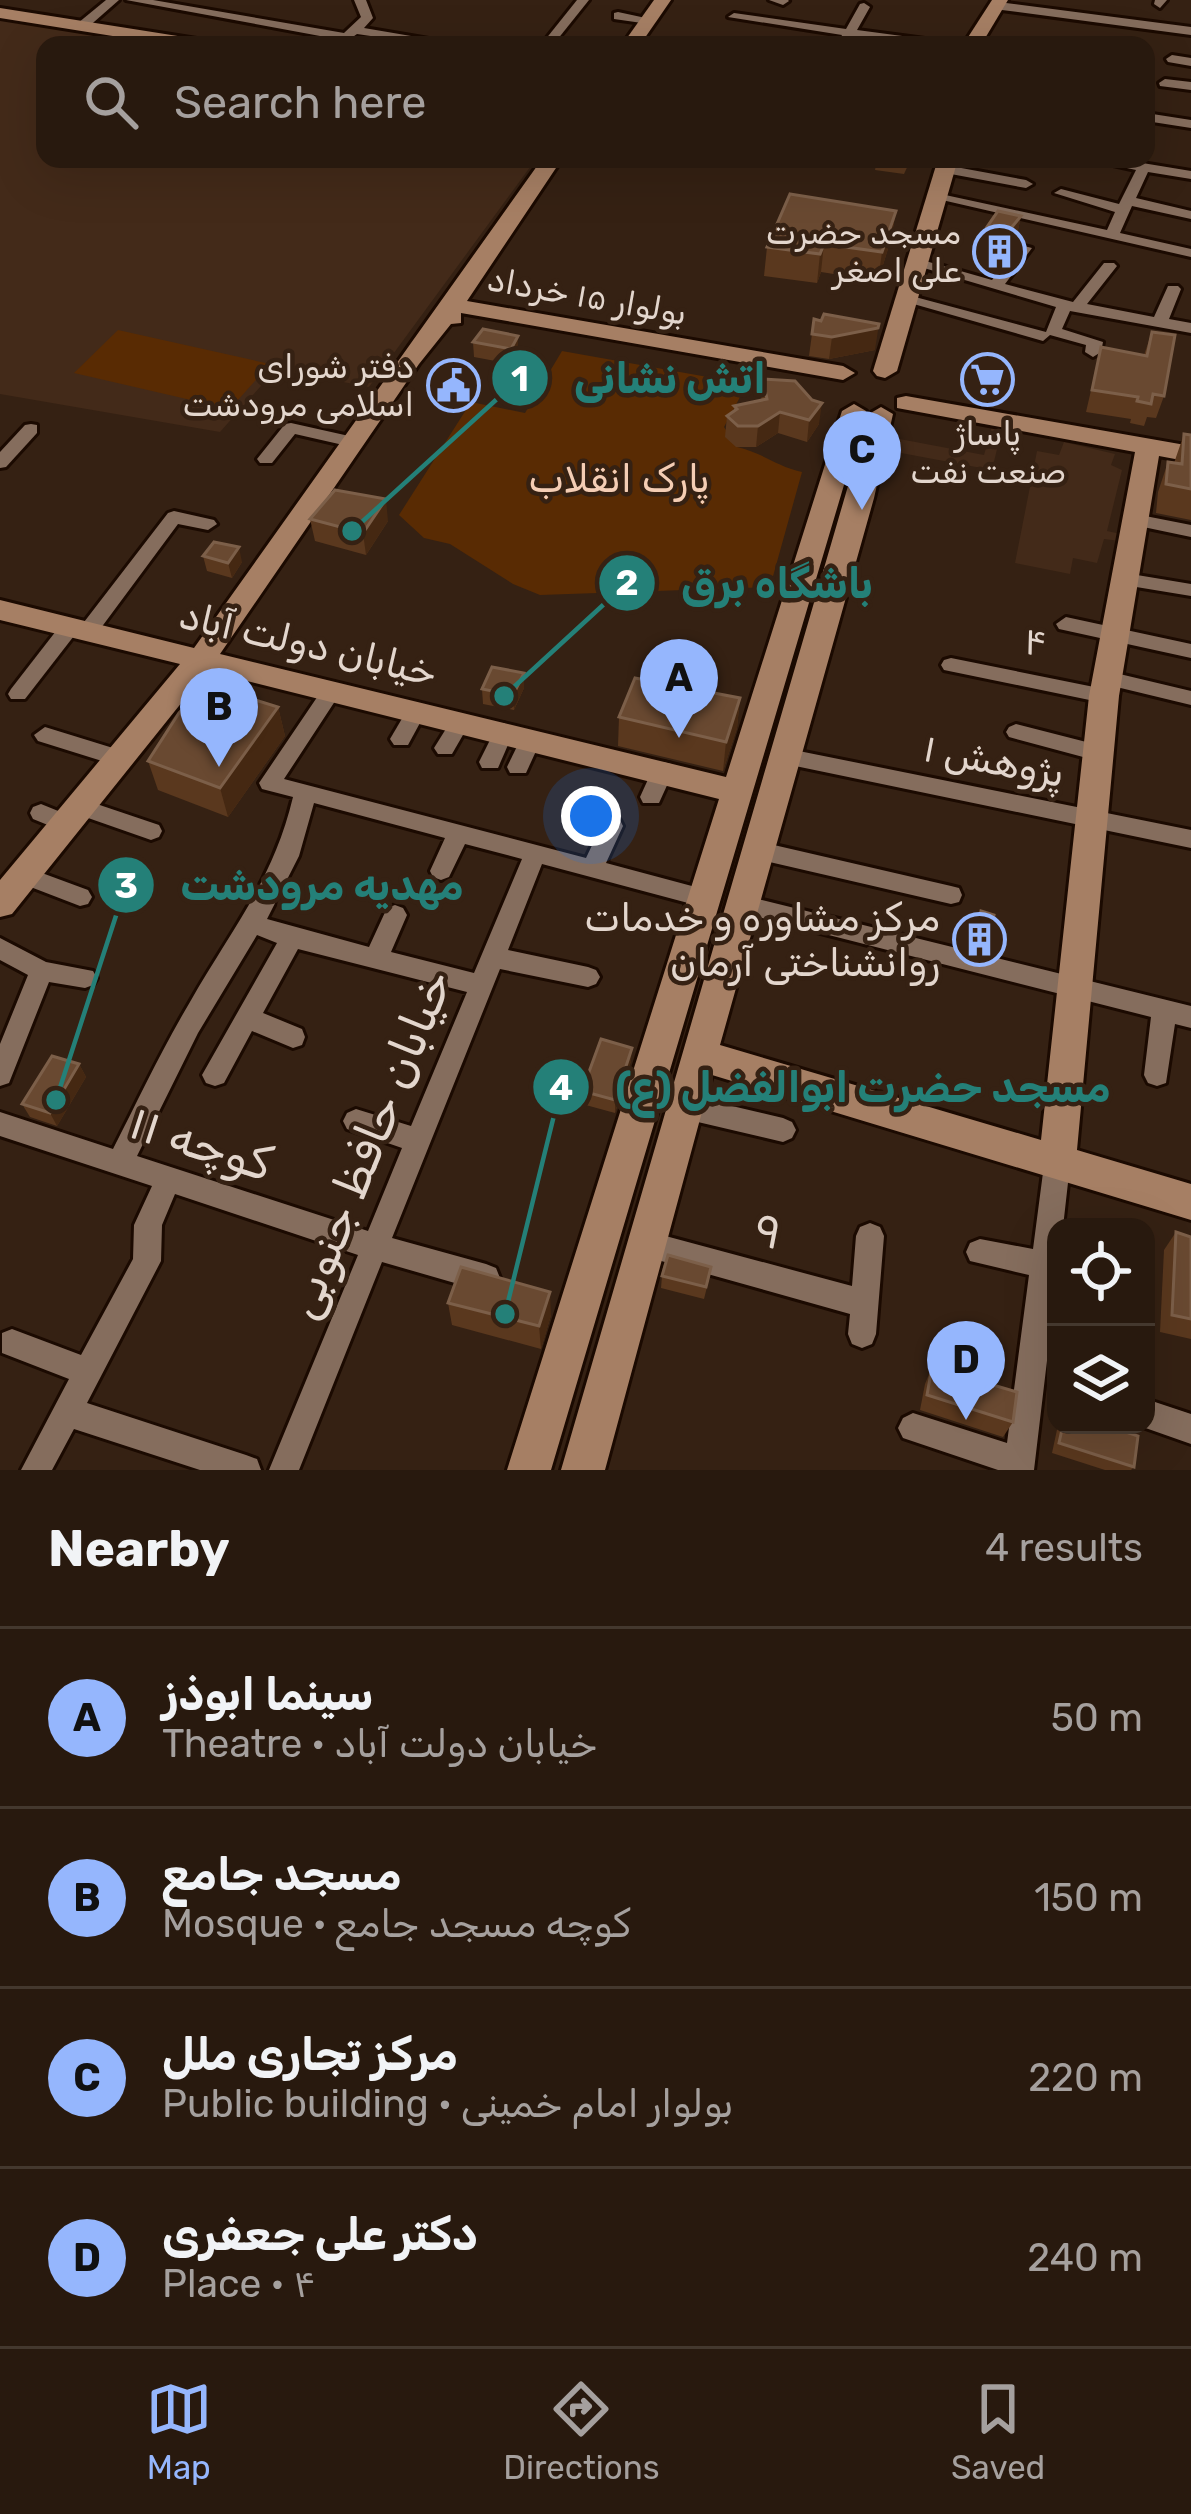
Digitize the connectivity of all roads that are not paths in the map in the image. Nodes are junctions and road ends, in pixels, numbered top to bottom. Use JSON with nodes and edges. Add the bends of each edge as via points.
{"nodes":[{"id":1,"x":113,"y":0,"type":"edge"},
{"id":2,"x":132,"y":0,"type":"edge"},
{"id":3,"x":360,"y":0,"type":"edge"},
{"id":4,"x":583,"y":0,"type":"edge"},
{"id":5,"x":663,"y":0,"type":"edge"},
{"id":6,"x":781,"y":0,"type":"edge"},
{"id":7,"x":861,"y":2,"type":"edge"},
{"id":8,"x":1003,"y":2,"type":"edge"},
{"id":9,"x":243,"y":3,"type":"edge"},
{"id":10,"x":280,"y":8,"type":"dead end"},
{"id":11,"x":0,"y":13,"type":"edge"},
{"id":12,"x":311,"y":15,"type":"dead end"},
{"id":13,"x":226,"y":16,"type":"junction"},
{"id":14,"x":618,"y":16,"type":"dead end"},
{"id":15,"x":734,"y":17,"type":"dead end"},
{"id":16,"x":649,"y":20,"type":"junction"},
{"id":17,"x":770,"y":21,"type":"junction"},
{"id":18,"x":262,"y":22,"type":"junction"},
{"id":19,"x":82,"y":26,"type":"junction"},
{"id":20,"x":295,"y":28,"type":"junction"},
{"id":21,"x":354,"y":30,"type":"junction"},
{"id":22,"x":1191,"y":31,"type":"edge"},
{"id":23,"x":146,"y":36,"type":"edge"},
{"id":24,"x":340,"y":36,"type":"edge"},
{"id":25,"x":347,"y":36,"type":"edge"},
{"id":26,"x":396,"y":36,"type":"edge"},
{"id":27,"x":554,"y":36,"type":"edge"},
{"id":28,"x":637,"y":36,"type":"edge"},
{"id":29,"x":837,"y":36,"type":"edge"},
{"id":30,"x":847,"y":36,"type":"edge"},
{"id":31,"x":978,"y":36,"type":"edge"},
{"id":32,"x":988,"y":36,"type":"edge"},
{"id":33,"x":1172,"y":59,"type":"dead end"},
{"id":34,"x":1191,"y":62,"type":"edge"},
{"id":35,"x":1165,"y":83,"type":"dead end"},
{"id":36,"x":1191,"y":86,"type":"edge"},
{"id":37,"x":1155,"y":118,"type":"edge"},
{"id":38,"x":1191,"y":124,"type":"edge"},
{"id":39,"x":1155,"y":167,"type":"edge"},
{"id":40,"x":546,"y":168,"type":"edge"},
{"id":41,"x":937,"y":168,"type":"edge"},
{"id":42,"x":938,"y":168,"type":"edge"},
{"id":43,"x":963,"y":168,"type":"edge"},
{"id":44,"x":1140,"y":168,"type":"edge"},
{"id":45,"x":1191,"y":175,"type":"edge"},
{"id":46,"x":1026,"y":184,"type":"dead end"},
{"id":47,"x":1061,"y":193,"type":"dead end"},
{"id":48,"x":936,"y":197,"type":"junction"},
{"id":49,"x":1126,"y":205,"type":"junction"},
{"id":50,"x":1191,"y":215,"type":"edge"},
{"id":51,"x":1112,"y":234,"type":"junction"},
{"id":52,"x":1024,"y":248,"type":"dead end"},
{"id":53,"x":1191,"y":253,"type":"edge"},
{"id":54,"x":915,"y":263,"type":"junction"},
{"id":55,"x":1109,"y":266,"type":"dead end"},
{"id":56,"x":997,"y":284,"type":"junction"},
{"id":57,"x":1173,"y":289,"type":"dead end"},
{"id":58,"x":904,"y":299,"type":"junction"},
{"id":59,"x":1071,"y":306,"type":"junction"},
{"id":60,"x":453,"y":312,"type":"junction"},
{"id":61,"x":1160,"y":322,"type":"junction"},
{"id":62,"x":1191,"y":328,"type":"edge"},
{"id":63,"x":1043,"y":336,"type":"dead end"},
{"id":64,"x":1093,"y":352,"type":"dead end"},
{"id":65,"x":878,"y":370,"type":"junction"},
{"id":66,"x":871,"y":397,"type":"junction"},
{"id":67,"x":31,"y":429,"type":"dead end"},
{"id":68,"x":352,"y":442,"type":"junction"},
{"id":69,"x":1148,"y":446,"type":"junction"},
{"id":70,"x":1191,"y":451,"type":"edge"},
{"id":71,"x":266,"y":459,"type":"dead end"},
{"id":72,"x":0,"y":463,"type":"edge"},
{"id":73,"x":1135,"y":520,"type":"junction"},
{"id":74,"x":208,"y":524,"type":"dead end"},
{"id":75,"x":1191,"y":531,"type":"edge"},
{"id":76,"x":1125,"y":579,"type":"junction"},
{"id":77,"x":1188,"y":590,"type":"edge"},
{"id":78,"x":0,"y":610,"type":"edge"},
{"id":79,"x":1066,"y":624,"type":"dead end"},
{"id":80,"x":79,"y":629,"type":"junction"},
{"id":81,"x":1115,"y":635,"type":"junction"},
{"id":82,"x":1191,"y":651,"type":"edge"},
{"id":83,"x":201,"y":659,"type":"junction"},
{"id":84,"x":951,"y":665,"type":"dead end"},
{"id":85,"x":1105,"y":687,"type":"junction"},
{"id":86,"x":333,"y":689,"type":"junction"},
{"id":87,"x":19,"y":694,"type":"dead end"},
{"id":88,"x":1191,"y":698,"type":"edge"},
{"id":89,"x":417,"y":710,"type":"junction"},
{"id":90,"x":461,"y":721,"type":"junction"},
{"id":91,"x":1016,"y":732,"type":"dead end"},
{"id":92,"x":45,"y":735,"type":"dead end"},
{"id":93,"x":401,"y":739,"type":"dead end"},
{"id":94,"x":518,"y":745,"type":"junction"},
{"id":95,"x":445,"y":748,"type":"dead end"},
{"id":96,"x":1098,"y":753,"type":"junction"},
{"id":97,"x":784,"y":756,"type":"junction"},
{"id":98,"x":118,"y":758,"type":"junction"},
{"id":99,"x":490,"y":762,"type":"dead end"},
{"id":100,"x":736,"y":790,"type":"junction"},
{"id":101,"x":305,"y":793,"type":"junction"},
{"id":102,"x":62,"y":814,"type":"junction"},
{"id":103,"x":1092,"y":817,"type":"junction"},
{"id":104,"x":612,"y":826,"type":"dead end"},
{"id":105,"x":151,"y":831,"type":"dead end"},
{"id":106,"x":459,"y":832,"type":"junction"},
{"id":107,"x":1191,"y":839,"type":"edge"},
{"id":108,"x":757,"y":850,"type":"junction"},
{"id":109,"x":536,"y":851,"type":"junction"},
{"id":110,"x":593,"y":866,"type":"junction"},
{"id":111,"x":441,"y":871,"type":"dead end"},
{"id":112,"x":23,"y":874,"type":"junction"},
{"id":113,"x":951,"y":895,"type":"dead end"},
{"id":114,"x":80,"y":897,"type":"dead end"},
{"id":115,"x":703,"y":898,"type":"junction"},
{"id":116,"x":0,"y":904,"type":"edge"},
{"id":117,"x":742,"y":904,"type":"junction"},
{"id":118,"x":395,"y":915,"type":"dead end"},
{"id":119,"x":253,"y":924,"type":"junction"},
{"id":120,"x":292,"y":938,"type":"junction"},
{"id":121,"x":0,"y":948,"type":"edge"},
{"id":122,"x":493,"y":957,"type":"junction"},
{"id":123,"x":376,"y":959,"type":"junction"},
{"id":124,"x":42,"y":971,"type":"junction"},
{"id":125,"x":588,"y":977,"type":"dead end"},
{"id":126,"x":86,"y":978,"type":"dead end"},
{"id":127,"x":481,"y":985,"type":"junction"},
{"id":128,"x":1075,"y":988,"type":"junction"},
{"id":129,"x":1164,"y":1010,"type":"junction"},
{"id":130,"x":1191,"y":1017,"type":"edge"},
{"id":131,"x":247,"y":1018,"type":"junction"},
{"id":132,"x":293,"y":1036,"type":"dead end"},
{"id":133,"x":700,"y":1054,"type":"junction"},
{"id":134,"x":0,"y":1075,"type":"edge"},
{"id":135,"x":214,"y":1075,"type":"dead end"},
{"id":136,"x":1157,"y":1075,"type":"dead end"},
{"id":137,"x":686,"y":1107,"type":"junction"},
{"id":138,"x":356,"y":1120,"type":"dead end"},
{"id":139,"x":0,"y":1124,"type":"edge"},
{"id":140,"x":783,"y":1130,"type":"dead end"},
{"id":141,"x":416,"y":1140,"type":"junction"},
{"id":142,"x":119,"y":1163,"type":"junction"},
{"id":143,"x":1057,"y":1165,"type":"junction"},
{"id":144,"x":168,"y":1179,"type":"junction"},
{"id":145,"x":1191,"y":1202,"type":"edge"},
{"id":146,"x":870,"y":1236,"type":"dead end"},
{"id":147,"x":647,"y":1244,"type":"junction"},
{"id":148,"x":375,"y":1247,"type":"junction"},
{"id":149,"x":980,"y":1252,"type":"dead end"},
{"id":150,"x":1045,"y":1265,"type":"junction"},
{"id":151,"x":512,"y":1285,"type":"edge"},
{"id":152,"x":865,"y":1304,"type":"junction"},
{"id":153,"x":862,"y":1334,"type":"dead end"},
{"id":154,"x":12,"y":1342,"type":"dead end"},
{"id":155,"x":85,"y":1372,"type":"junction"},
{"id":156,"x":1043,"y":1381,"type":"edge"},
{"id":157,"x":65,"y":1411,"type":"junction"},
{"id":158,"x":1155,"y":1417,"type":"edge"},
{"id":159,"x":913,"y":1428,"type":"dead end"},
{"id":160,"x":1191,"y":1429,"type":"edge"},
{"id":161,"x":1020,"y":1466,"type":"edge"},
{"id":162,"x":36,"y":1470,"type":"edge"},
{"id":163,"x":246,"y":1470,"type":"edge"},
{"id":164,"x":284,"y":1470,"type":"edge"},
{"id":165,"x":529,"y":1470,"type":"edge"},
{"id":166,"x":584,"y":1470,"type":"edge"}],
"edges":[{"from":1,"to":19,"type":"street"},
{"from":2,"to":13,"type":"street"},
{"from":3,"to":21,"type":"street","via":[[367,18]]},
{"from":4,"to":27,"type":"street"},
{"from":5,"to":16,"type":"main road"},
{"from":6,"to":17,"type":"street"},
{"from":7,"to":30,"type":"street"},
{"from":8,"to":22,"type":"street"},
{"from":8,"to":31,"type":"main road"},
{"from":8,"to":32,"type":"main road"},
{"from":9,"to":13,"type":"street"},
{"from":10,"to":18,"type":"street"},
{"from":11,"to":19,"type":"main road"},
{"from":12,"to":20,"type":"street"},
{"from":13,"to":18,"type":"street"},
{"from":14,"to":16,"type":"street"},
{"from":15,"to":17,"type":"street"},
{"from":16,"to":28,"type":"main road"},
{"from":17,"to":29,"type":"street"},
{"from":18,"to":20,"type":"street"},
{"from":19,"to":23,"type":"main road"},
{"from":20,"to":24,"type":"street"},
{"from":21,"to":25,"type":"street"},
{"from":21,"to":26,"type":"street"},
{"from":33,"to":34,"type":"street"},
{"from":35,"to":36,"type":"street"},
{"from":37,"to":38,"type":"street"},
{"from":39,"to":45,"type":"street"},
{"from":40,"to":60,"type":"main road"},
{"from":41,"to":65,"type":"main road"},
{"from":42,"to":48,"type":"main road"},
{"from":43,"to":46,"type":"street"},
{"from":44,"to":49,"type":"street"},
{"from":47,"to":49,"type":"street"},
{"from":48,"to":51,"type":"street"},
{"from":48,"to":54,"type":"main road"},
{"from":49,"to":50,"type":"street"},
{"from":49,"to":51,"type":"street"},
{"from":51,"to":53,"type":"street"},
{"from":52,"to":56,"type":"street"},
{"from":54,"to":56,"type":"street"},
{"from":54,"to":58,"type":"main road"},
{"from":55,"to":59,"type":"street"},
{"from":56,"to":59,"type":"street","via":[[1041,289]]},
{"from":57,"to":61,"type":"street"},
{"from":58,"to":63,"type":"street"},
{"from":58,"to":65,"type":"main road"},
{"from":59,"to":61,"type":"street"},
{"from":59,"to":64,"type":"street","via":[[1053,331],[1095,342]]},
{"from":60,"to":66,"type":"main road","name":"بولوار ۱۵ خرداد"},
{"from":60,"to":68,"type":"main road"},
{"from":61,"to":62,"type":"street"},
{"from":65,"to":66,"type":"main road"},
{"from":65,"to":66,"type":"main road","via":[[898,377]]},
{"from":66,"to":69,"type":"main road"},
{"from":66,"to":70,"type":"main road"},
{"from":66,"to":97,"type":"main road","via":[[861,498]]},
{"from":66,"to":100,"type":"main road"},
{"from":67,"to":72,"type":"street"},
{"from":68,"to":71,"type":"street","via":[[291,428]]},
{"from":68,"to":83,"type":"main road"},
{"from":69,"to":70,"type":"main road"},
{"from":69,"to":73,"type":"main road"},
{"from":73,"to":75,"type":"street"},
{"from":73,"to":76,"type":"main road"},
{"from":74,"to":80,"type":"street","via":[[174,517]]},
{"from":76,"to":77,"type":"street"},
{"from":76,"to":81,"type":"main road"},
{"from":78,"to":80,"type":"main road","name":"خیابان دولت آباد"},
{"from":79,"to":81,"type":"street"},
{"from":80,"to":83,"type":"main road","name":"خیابان دولت آباد"},
{"from":80,"to":87,"type":"street"},
{"from":81,"to":82,"type":"street"},
{"from":81,"to":85,"type":"main road"},
{"from":83,"to":86,"type":"main road","name":"خیابان دولت آباد"},
{"from":83,"to":98,"type":"main road"},
{"from":84,"to":85,"type":"street","name":"۴"},
{"from":85,"to":88,"type":"street","name":"۴"},
{"from":85,"to":96,"type":"main road"},
{"from":86,"to":89,"type":"main road","name":"خیابان دولت آباد"},
{"from":86,"to":101,"type":"street","via":[[270,783]]},
{"from":89,"to":90,"type":"main road","name":"خیابان دولت آباد"},
{"from":89,"to":93,"type":"street"},
{"from":90,"to":94,"type":"main road","name":"خیابان دولت آباد"},
{"from":90,"to":95,"type":"street"},
{"from":91,"to":96,"type":"street"},
{"from":92,"to":98,"type":"street"},
{"from":94,"to":99,"type":"street"},
{"from":94,"to":100,"type":"main road","name":"خیابان دولت آباد","via":[[657,783]]},
{"from":96,"to":103,"type":"main road"},
{"from":97,"to":103,"type":"street","name":"پژوهش ۱"},
{"from":97,"to":108,"type":"main road"},
{"from":98,"to":102,"type":"main road"},
{"from":100,"to":115,"type":"main road"},
{"from":101,"to":106,"type":"street"},
{"from":101,"to":119,"type":"street","via":[[289,861]]},
{"from":102,"to":105,"type":"street"},
{"from":102,"to":112,"type":"main road"},
{"from":103,"to":107,"type":"street","name":"پژوهش ۱"},
{"from":103,"to":128,"type":"main road"},
{"from":104,"to":110,"type":"street"},
{"from":106,"to":109,"type":"street"},
{"from":106,"to":111,"type":"street"},
{"from":108,"to":113,"type":"street"},
{"from":108,"to":117,"type":"main road"},
{"from":109,"to":110,"type":"street"},
{"from":109,"to":122,"type":"street","name":"خیابان حافظ جنوبی"},
{"from":110,"to":115,"type":"street"},
{"from":112,"to":114,"type":"street"},
{"from":112,"to":116,"type":"main road"},
{"from":115,"to":165,"type":"main road","via":[[568,1301]]},
{"from":117,"to":128,"type":"street"},
{"from":117,"to":133,"type":"main road"},
{"from":118,"to":123,"type":"street"},
{"from":119,"to":120,"type":"street"},
{"from":119,"to":142,"type":"street","via":[[200,1006]]},
{"from":120,"to":123,"type":"street"},
{"from":120,"to":131,"type":"street"},
{"from":121,"to":124,"type":"street"},
{"from":122,"to":125,"type":"street"},
{"from":122,"to":127,"type":"street","name":"خیابان حافظ جنوبی"},
{"from":123,"to":127,"type":"street"},
{"from":124,"to":126,"type":"street"},
{"from":124,"to":134,"type":"street"},
{"from":127,"to":141,"type":"street","name":"خیابان حافظ جنوبی"},
{"from":128,"to":129,"type":"street"},
{"from":128,"to":143,"type":"main road"},
{"from":129,"to":130,"type":"street"},
{"from":129,"to":136,"type":"street"},
{"from":131,"to":132,"type":"street"},
{"from":131,"to":135,"type":"street"},
{"from":133,"to":137,"type":"main road"},
{"from":133,"to":143,"type":"main road"},
{"from":137,"to":140,"type":"street"},
{"from":137,"to":147,"type":"main road"},
{"from":138,"to":141,"type":"street"},
{"from":139,"to":142,"type":"street","name":"کوچه ۱۱"},
{"from":141,"to":148,"type":"street","name":"خیابان حافظ جنوبی"},
{"from":142,"to":144,"type":"street","name":"کوچه ۱۱"},
{"from":143,"to":145,"type":"main road"},
{"from":143,"to":150,"type":"street"},
{"from":144,"to":148,"type":"street","name":"کوچه ۱۱"},
{"from":144,"to":155,"type":"street","via":[[148,1225],[148,1261]]},
{"from":146,"to":152,"type":"street"},
{"from":147,"to":152,"type":"street","name":"۹"},
{"from":147,"to":166,"type":"main road"},
{"from":148,"to":151,"type":"street","name":"کوچه ۱۱"},
{"from":148,"to":164,"type":"street","name":"خیابان حافظ جنوبی"},
{"from":149,"to":150,"type":"street"},
{"from":150,"to":156,"type":"street"},
{"from":152,"to":153,"type":"street"},
{"from":154,"to":155,"type":"street"},
{"from":155,"to":157,"type":"street"},
{"from":156,"to":161,"type":"street"},
{"from":157,"to":162,"type":"street"},
{"from":157,"to":163,"type":"street"},
{"from":158,"to":160,"type":"street"},
{"from":159,"to":161,"type":"street"}]}
